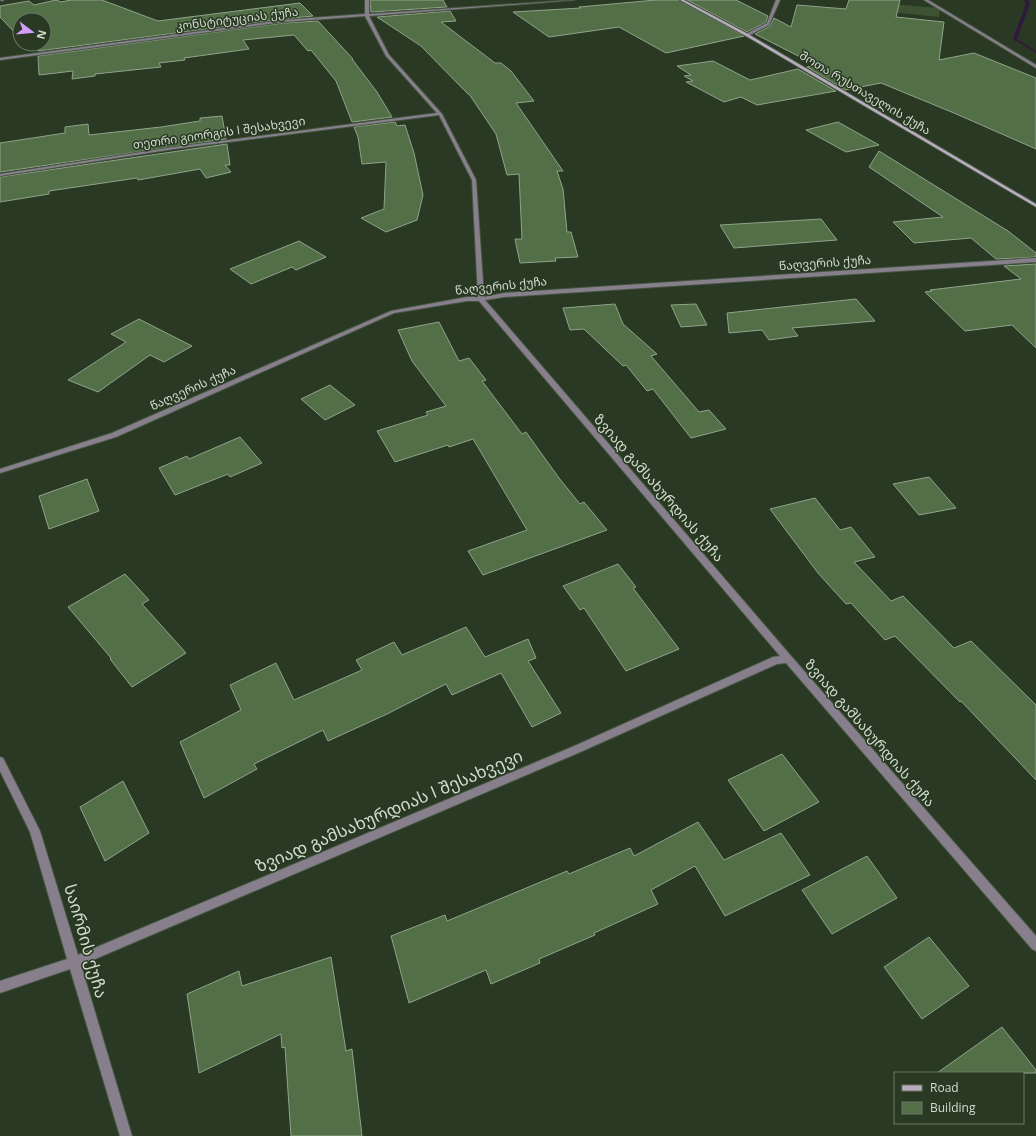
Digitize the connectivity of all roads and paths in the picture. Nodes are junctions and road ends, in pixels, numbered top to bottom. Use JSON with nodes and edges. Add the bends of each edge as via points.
{"nodes":[{"id":1,"x":368,"y":0,"type":"edge"},
{"id":2,"x":572,"y":0,"type":"edge"},
{"id":3,"x":682,"y":0,"type":"edge"},
{"id":4,"x":778,"y":0,"type":"edge"},
{"id":5,"x":926,"y":0,"type":"edge"},
{"id":6,"x":367,"y":16,"type":"junction"},
{"id":7,"x":747,"y":35,"type":"junction"},
{"id":8,"x":0,"y":59,"type":"edge"},
{"id":9,"x":1036,"y":67,"type":"edge"},
{"id":10,"x":440,"y":114,"type":"junction"},
{"id":11,"x":0,"y":175,"type":"edge"},
{"id":12,"x":1036,"y":206,"type":"edge"},
{"id":13,"x":1036,"y":260,"type":"edge"},
{"id":14,"x":481,"y":299,"type":"junction"},
{"id":15,"x":0,"y":471,"type":"edge"},
{"id":16,"x":788,"y":659,"type":"junction"},
{"id":17,"x":0,"y":761,"type":"edge"},
{"id":18,"x":1036,"y":944,"type":"edge"},
{"id":19,"x":74,"y":962,"type":"junction"},
{"id":20,"x":0,"y":987,"type":"edge"},
{"id":21,"x":126,"y":1136,"type":"edge"}],
"edges":[{"from":1,"to":6,"type":"street"},
{"from":2,"to":6,"type":"street","name":"კონსტიტუციას ქუჩა"},
{"from":3,"to":7,"type":"main road","name":"შოთა რუსთაველის ქუჩა"},
{"from":4,"to":7,"type":"street","via":[[768,24]]},
{"from":5,"to":9,"type":"street"},
{"from":6,"to":8,"type":"street","name":"კონსტიტუციას ქუჩა","via":[[283,21]]},
{"from":6,"to":10,"type":"street","via":[[387,55]]},
{"from":7,"to":12,"type":"main road","name":"შოთა რუსთაველის ქუჩა"},
{"from":10,"to":11,"type":"street","name":"თეთრი გიორგის I შესახვევი","via":[[174,148]]},
{"from":10,"to":14,"type":"street","via":[[474,180]]},
{"from":13,"to":14,"type":"street","name":"წაღვერის ქუჩა","via":[[504,295]]},
{"from":14,"to":15,"type":"street","name":"წაღვერის ქუჩა","via":[[467,299],[393,312],[114,435]]},
{"from":14,"to":16,"type":"street","name":"ზვიად გამსახურდიას ქუჩა"},
{"from":16,"to":18,"type":"street","name":"ზვიად გამსახურდიას ქუჩა"},
{"from":16,"to":19,"type":"street","name":"ზვიად გამსახურდიას I შესახვევი","via":[[776,660],[568,753]]},
{"from":17,"to":19,"type":"street","name":"საირმის ქუჩა","via":[[35,831]]},
{"from":19,"to":20,"type":"street","name":"ზვიად გამსახურდიას I შესახვევი"},
{"from":19,"to":21,"type":"street","name":"საირმის ქუჩა"}]}
